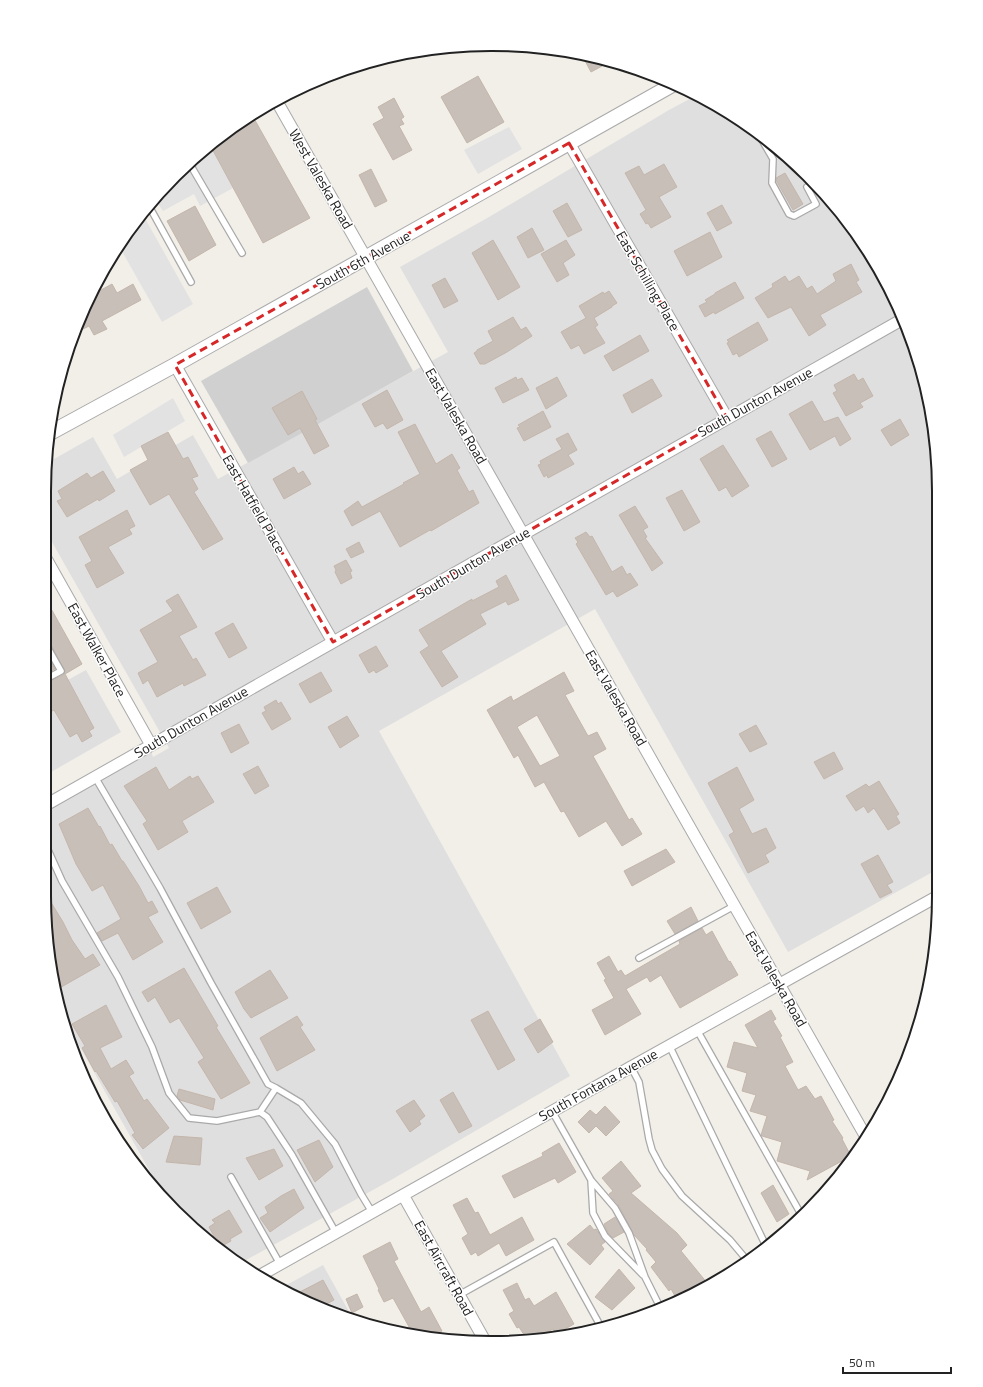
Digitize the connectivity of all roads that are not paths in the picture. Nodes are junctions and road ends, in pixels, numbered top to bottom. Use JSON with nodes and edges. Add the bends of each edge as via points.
{"nodes":[{"id":1,"x":667,"y":88,"type":"edge"},
{"id":2,"x":279,"y":106,"type":"edge"},
{"id":3,"x":569,"y":143,"type":"junction"},
{"id":4,"x":766,"y":147,"type":"edge"},
{"id":5,"x":192,"y":168,"type":"edge"},
{"id":6,"x":807,"y":187,"type":"dead end"},
{"id":7,"x":152,"y":211,"type":"edge"},
{"id":8,"x":242,"y":254,"type":"dead end"},
{"id":9,"x":366,"y":258,"type":"junction"},
{"id":10,"x":191,"y":282,"type":"dead end"},
{"id":11,"x":898,"y":322,"type":"edge"},
{"id":12,"x":175,"y":365,"type":"junction"},
{"id":13,"x":727,"y":418,"type":"junction"},
{"id":14,"x":56,"y":430,"type":"edge"},
{"id":15,"x":523,"y":534,"type":"junction"},
{"id":16,"x":51,"y":567,"type":"edge"},
{"id":17,"x":333,"y":642,"type":"junction"},
{"id":18,"x":51,"y":653,"type":"edge"},
{"id":19,"x":51,"y":676,"type":"edge"},
{"id":20,"x":151,"y":745,"type":"junction"},
{"id":21,"x":95,"y":777,"type":"junction"},
{"id":22,"x":51,"y":802,"type":"edge"},
{"id":23,"x":51,"y":857,"type":"edge"},
{"id":24,"x":932,"y":899,"type":"edge"},
{"id":25,"x":734,"y":906,"type":"junction"},
{"id":26,"x":639,"y":958,"type":"dead end"},
{"id":27,"x":778,"y":984,"type":"junction"},
{"id":28,"x":696,"y":1030,"type":"junction"},
{"id":29,"x":669,"y":1045,"type":"junction"},
{"id":30,"x":631,"y":1067,"type":"junction"},
{"id":31,"x":276,"y":1088,"type":"junction"},
{"id":32,"x":552,"y":1111,"type":"junction"},
{"id":33,"x":260,"y":1112,"type":"junction"},
{"id":34,"x":863,"y":1132,"type":"edge"},
{"id":35,"x":231,"y":1177,"type":"dead end"},
{"id":36,"x":591,"y":1180,"type":"junction"},
{"id":37,"x":403,"y":1195,"type":"junction"},
{"id":38,"x":799,"y":1211,"type":"edge"},
{"id":39,"x":372,"y":1212,"type":"junction"},
{"id":40,"x":336,"y":1233,"type":"junction"},
{"id":41,"x":764,"y":1242,"type":"edge"},
{"id":42,"x":744,"y":1256,"type":"edge"},
{"id":43,"x":280,"y":1264,"type":"junction"},
{"id":44,"x":264,"y":1273,"type":"edge"},
{"id":45,"x":645,"y":1277,"type":"junction"},
{"id":46,"x":459,"y":1295,"type":"junction"},
{"id":47,"x":658,"y":1303,"type":"edge"},
{"id":48,"x":599,"y":1323,"type":"edge"},
{"id":49,"x":482,"y":1336,"type":"edge"}],
"edges":[{"from":1,"to":3,"type":"street","name":"South 6th Avenue"},
{"from":2,"to":9,"type":"street","name":"West Valeska Road"},
{"from":3,"to":9,"type":"street","name":"South 6th Avenue"},
{"from":3,"to":13,"type":"street","name":"East Schilling Place"},
{"from":4,"to":6,"type":"lane","via":[[773,159],[772,183],[790,214],[794,216],[816,204]]},
{"from":5,"to":8,"type":"lane"},
{"from":7,"to":10,"type":"lane"},
{"from":9,"to":12,"type":"street","name":"South 6th Avenue"},
{"from":9,"to":15,"type":"street","name":"East Valeska Road"},
{"from":11,"to":13,"type":"street","name":"South Dunton Avenue"},
{"from":12,"to":14,"type":"street","name":"South 6th Avenue"},
{"from":12,"to":17,"type":"street","name":"East Hatfield Place"},
{"from":13,"to":15,"type":"street","name":"South Dunton Avenue"},
{"from":15,"to":17,"type":"street","name":"South Dunton Avenue"},
{"from":15,"to":25,"type":"street","name":"East Valeska Road"},
{"from":16,"to":20,"type":"street","name":"East Walker Place"},
{"from":17,"to":20,"type":"street","name":"South Dunton Avenue"},
{"from":18,"to":19,"type":"lane","via":[[61,671]]},
{"from":20,"to":21,"type":"street","name":"South Dunton Avenue"},
{"from":21,"to":22,"type":"street","name":"South Dunton Avenue"},
{"from":21,"to":31,"type":"lane","via":[[161,889],[268,1084]]},
{"from":23,"to":33,"type":"lane","via":[[62,881],[118,977],[152,1048],[169,1093],[189,1118],[217,1121]]},
{"from":24,"to":27,"type":"street","name":"South Fontana Avenue"},
{"from":25,"to":26,"type":"lane"},
{"from":25,"to":27,"type":"street","name":"East Valeska Road"},
{"from":27,"to":28,"type":"street","name":"South Fontana Avenue"},
{"from":27,"to":34,"type":"street","name":"East Valeska Road"},
{"from":28,"to":29,"type":"street","name":"South Fontana Avenue"},
{"from":28,"to":38,"type":"lane"},
{"from":29,"to":30,"type":"street","name":"South Fontana Avenue"},
{"from":29,"to":41,"type":"lane"},
{"from":30,"to":32,"type":"street","name":"South Fontana Avenue"},
{"from":30,"to":42,"type":"lane","via":[[639,1082],[648,1139],[662,1170],[682,1196],[730,1240]]},
{"from":31,"to":33,"type":"lane"},
{"from":31,"to":39,"type":"lane","via":[[301,1102],[335,1144]]},
{"from":32,"to":36,"type":"lane"},
{"from":32,"to":37,"type":"street","name":"South Fontana Avenue"},
{"from":33,"to":40,"type":"lane","via":[[267,1117],[292,1155]]},
{"from":35,"to":43,"type":"lane"},
{"from":36,"to":45,"type":"lane","via":[[615,1208],[629,1233]]},
{"from":36,"to":45,"type":"lane","via":[[593,1213],[605,1236]]},
{"from":37,"to":39,"type":"street","name":"South Fontana Avenue"},
{"from":37,"to":46,"type":"street","name":"East Aircraft Road"},
{"from":39,"to":40,"type":"street","name":"South Fontana Avenue"},
{"from":40,"to":43,"type":"street","name":"South Fontana Avenue"},
{"from":43,"to":44,"type":"street","name":"South Fontana Avenue"},
{"from":45,"to":47,"type":"lane"},
{"from":46,"to":48,"type":"lane","via":[[554,1242]]},
{"from":46,"to":49,"type":"street","name":"East Aircraft Road"}]}
